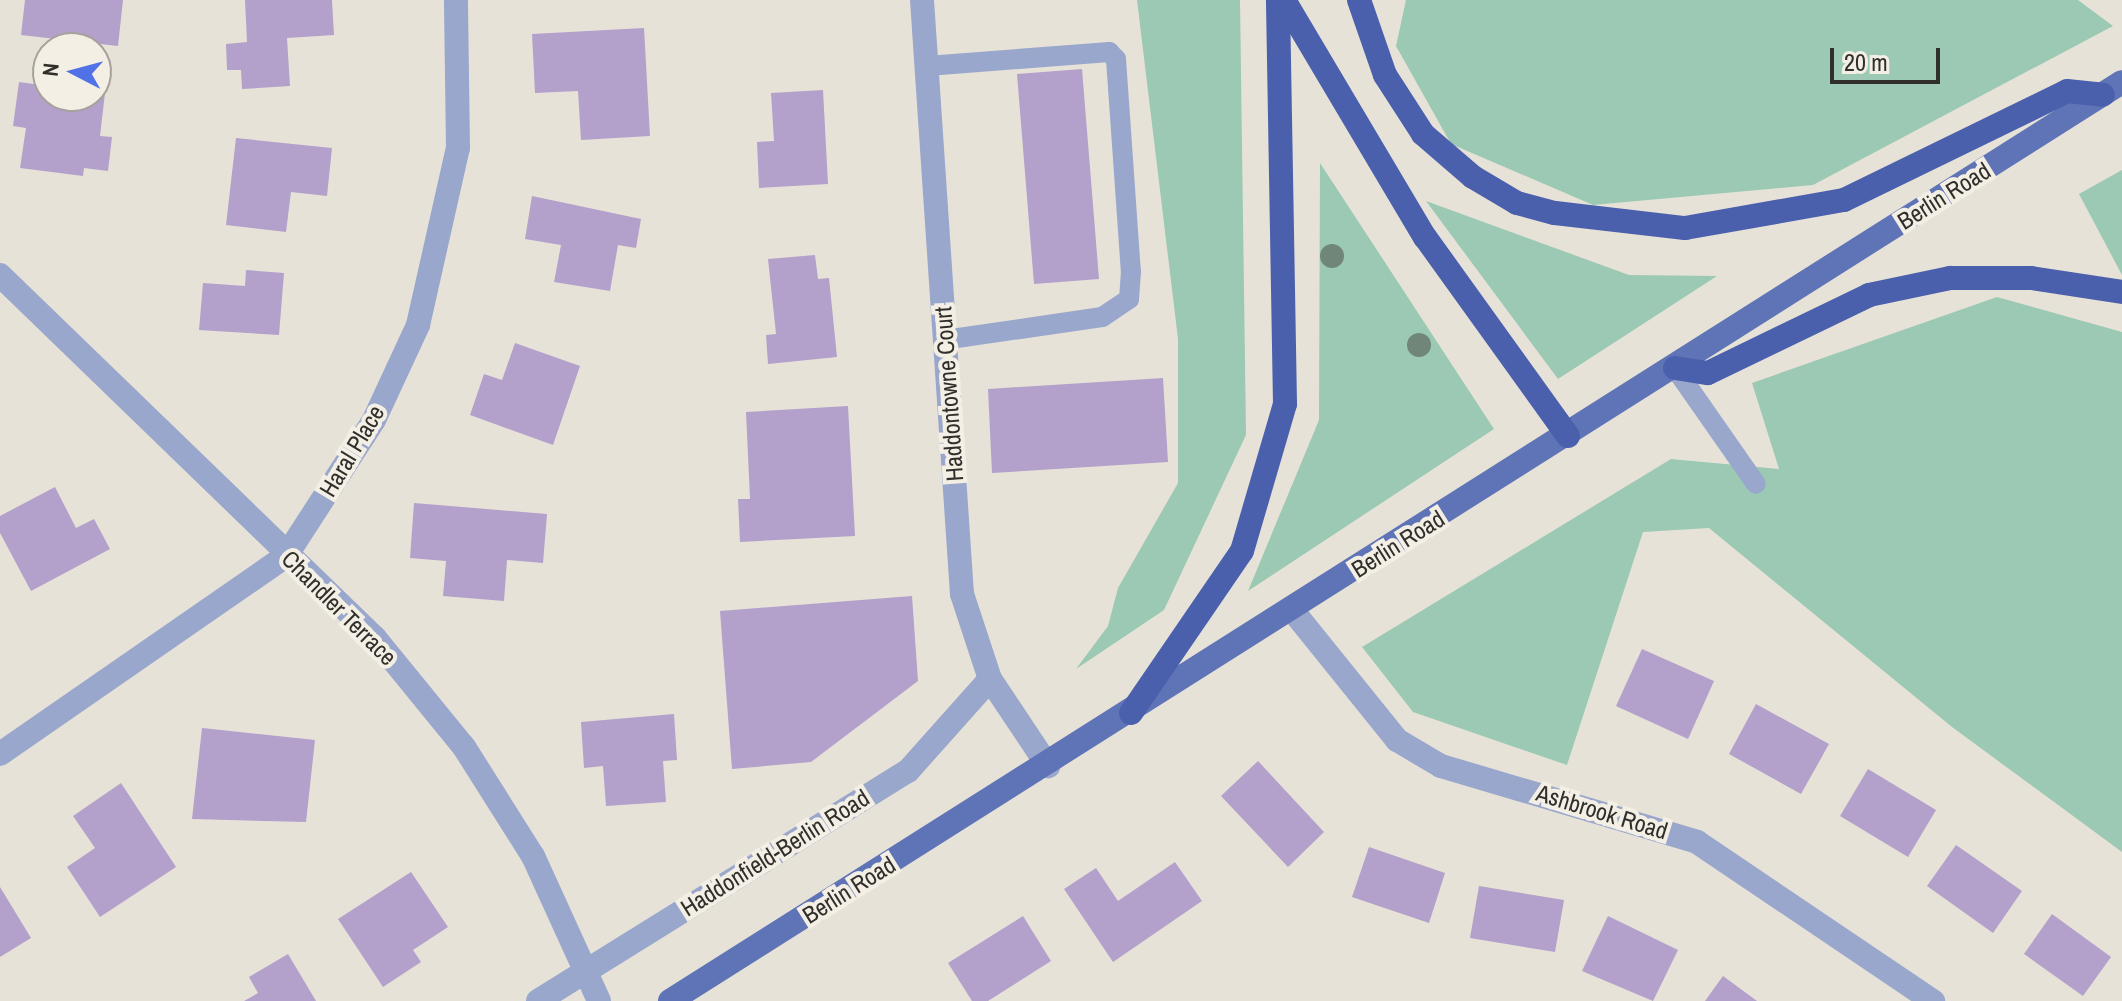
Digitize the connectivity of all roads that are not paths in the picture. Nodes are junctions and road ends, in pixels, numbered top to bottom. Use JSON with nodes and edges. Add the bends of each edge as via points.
{"nodes":[{"id":1,"x":456,"y":0,"type":"edge"},
{"id":2,"x":922,"y":0,"type":"edge"},
{"id":3,"x":1278,"y":0,"type":"edge"},
{"id":4,"x":1284,"y":0,"type":"edge"},
{"id":5,"x":1359,"y":0,"type":"edge"},
{"id":6,"x":927,"y":66,"type":"junction"},
{"id":7,"x":2113,"y":88,"type":"edge"},
{"id":8,"x":0,"y":275,"type":"edge"},
{"id":9,"x":2122,"y":292,"type":"edge"},
{"id":10,"x":945,"y":340,"type":"junction"},
{"id":11,"x":1675,"y":368,"type":"junction"},
{"id":12,"x":1568,"y":436,"type":"junction"},
{"id":13,"x":1756,"y":484,"type":"dead end"},
{"id":14,"x":286,"y":556,"type":"junction"},
{"id":15,"x":1293,"y":611,"type":"junction"},
{"id":16,"x":990,"y":679,"type":"junction"},
{"id":17,"x":1131,"y":713,"type":"junction"},
{"id":18,"x":0,"y":754,"type":"edge"},
{"id":19,"x":1048,"y":766,"type":"junction"},
{"id":20,"x":588,"y":969,"type":"junction"},
{"id":21,"x":538,"y":1001,"type":"edge"},
{"id":22,"x":599,"y":1001,"type":"edge"},
{"id":23,"x":670,"y":1001,"type":"edge"},
{"id":24,"x":1933,"y":1001,"type":"edge"}],
"edges":[{"from":1,"to":14,"type":"street","name":"Haral Place","via":[[458,148],[418,325],[374,420]]},
{"from":2,"to":6,"type":"street","name":"Haddontowne Court"},
{"from":3,"to":17,"type":"highway","via":[[1285,404],[1242,551]]},
{"from":4,"to":12,"type":"highway","via":[[1425,237]]},
{"from":5,"to":7,"type":"highway","via":[[1385,75],[1423,134],[1473,177],[1517,203],[1555,213],[1685,228],[1844,200],[2067,91]]},
{"from":6,"to":10,"type":"street","name":"Haddontowne Court"},
{"from":6,"to":10,"type":"lane","via":[[1109,52],[1116,59],[1131,271],[1129,299],[1102,317]]},
{"from":7,"to":11,"type":"main road","name":"Berlin Road"},
{"from":8,"to":14,"type":"street","name":"Chandler Terrace"},
{"from":9,"to":11,"type":"highway","via":[[2031,278],[1950,278],[1869,295],[1708,373]]},
{"from":10,"to":16,"type":"street","name":"Haddontowne Court","via":[[962,594]]},
{"from":11,"to":12,"type":"main road","name":"Berlin Road"},
{"from":11,"to":13,"type":"lane"},
{"from":12,"to":15,"type":"main road","name":"Berlin Road"},
{"from":14,"to":18,"type":"street","name":"Haral Place"},
{"from":14,"to":20,"type":"street","name":"Chandler Terrace","via":[[375,638],[464,747],[533,856]]},
{"from":15,"to":17,"type":"main road","name":"Berlin Road"},
{"from":15,"to":24,"type":"street","name":"Ashbrook Road","via":[[1397,740],[1441,766],[1697,842]]},
{"from":16,"to":19,"type":"street","name":"Haddontowne Court"},
{"from":16,"to":20,"type":"street","name":"Haddonfield-Berlin Road","via":[[908,771]]},
{"from":17,"to":19,"type":"main road","name":"Berlin Road"},
{"from":19,"to":23,"type":"main road","name":"Berlin Road"},
{"from":20,"to":21,"type":"street","name":"Haddonfield-Berlin Road"},
{"from":20,"to":22,"type":"street","name":"Chandler Terrace"}]}
